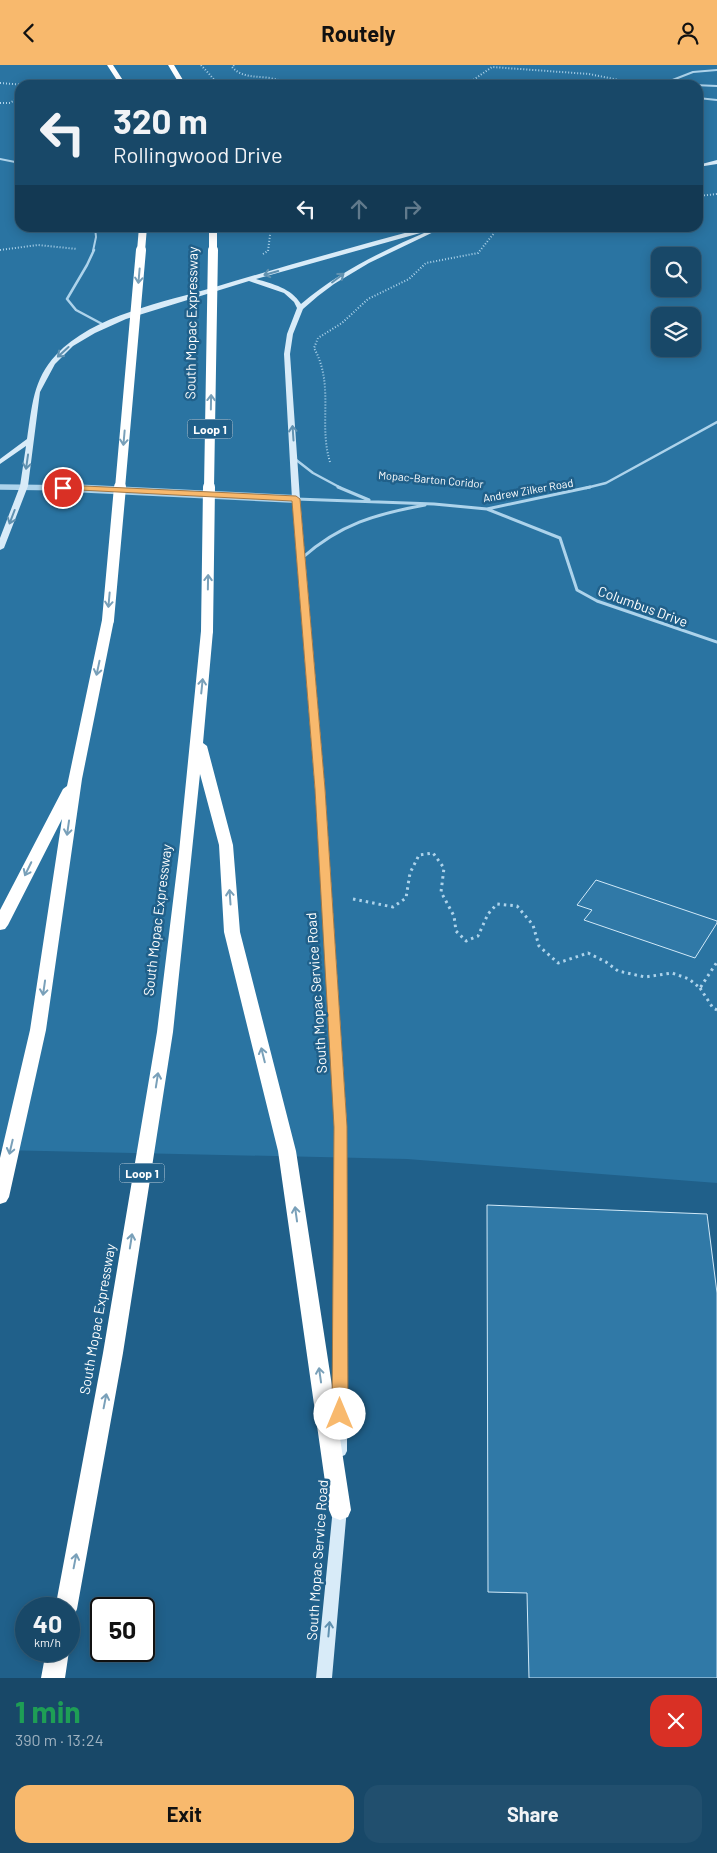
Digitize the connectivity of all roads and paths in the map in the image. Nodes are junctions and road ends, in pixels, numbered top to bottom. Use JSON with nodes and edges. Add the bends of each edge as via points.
{"nodes":[{"id":1,"x":110,"y":65,"type":"edge"},
{"id":2,"x":171,"y":65,"type":"edge"},
{"id":3,"x":201,"y":65,"type":"edge"},
{"id":4,"x":234,"y":65,"type":"edge"},
{"id":5,"x":717,"y":70,"type":"edge"},
{"id":6,"x":120,"y":80,"type":"edge"},
{"id":7,"x":180,"y":80,"type":"edge"},
{"id":8,"x":213,"y":80,"type":"edge"},
{"id":9,"x":280,"y":80,"type":"edge"},
{"id":10,"x":473,"y":80,"type":"edge"},
{"id":11,"x":622,"y":80,"type":"edge"},
{"id":12,"x":672,"y":80,"type":"edge"},
{"id":13,"x":0,"y":83,"type":"edge"},
{"id":14,"x":15,"y":84,"type":"edge"},
{"id":15,"x":703,"y":86,"type":"edge"},
{"id":16,"x":717,"y":86,"type":"edge"},
{"id":17,"x":703,"y":99,"type":"edge"},
{"id":18,"x":15,"y":100,"type":"edge"},
{"id":19,"x":717,"y":100,"type":"edge"},
{"id":20,"x":0,"y":103,"type":"edge"},
{"id":21,"x":0,"y":159,"type":"edge"},
{"id":22,"x":15,"y":162,"type":"edge"},
{"id":23,"x":717,"y":162,"type":"edge"},
{"id":24,"x":703,"y":165,"type":"edge"},
{"id":25,"x":717,"y":194,"type":"edge"},
{"id":26,"x":703,"y":195,"type":"edge"},
{"id":27,"x":96,"y":232,"type":"edge"},
{"id":28,"x":143,"y":232,"type":"edge"},
{"id":29,"x":213,"y":232,"type":"edge"},
{"id":30,"x":270,"y":232,"type":"edge"},
{"id":31,"x":417,"y":232,"type":"edge"},
{"id":32,"x":431,"y":232,"type":"edge"},
{"id":33,"x":494,"y":232,"type":"edge"},
{"id":34,"x":0,"y":250,"type":"edge"},
{"id":35,"x":92,"y":252,"type":"junction"},
{"id":36,"x":258,"y":257,"type":"dead end"},
{"id":37,"x":249,"y":279,"type":"junction"},
{"id":38,"x":300,"y":308,"type":"junction"},
{"id":39,"x":104,"y":325,"type":"junction"},
{"id":40,"x":717,"y":422,"type":"edge"},
{"id":41,"x":30,"y":439,"type":"junction"},
{"id":42,"x":295,"y":459,"type":"junction"},
{"id":43,"x":0,"y":462,"type":"edge"},
{"id":44,"x":332,"y":467,"type":"dead end"},
{"id":45,"x":24,"y":486,"type":"junction"},
{"id":46,"x":0,"y":487,"type":"edge"},
{"id":47,"x":296,"y":499,"type":"junction"},
{"id":48,"x":374,"y":501,"type":"junction"},
{"id":49,"x":434,"y":503,"type":"junction"},
{"id":50,"x":487,"y":509,"type":"junction"},
{"id":51,"x":0,"y":548,"type":"edge"},
{"id":52,"x":302,"y":559,"type":"junction"},
{"id":53,"x":717,"y":642,"type":"edge"},
{"id":54,"x":197,"y":734,"type":"junction"},
{"id":55,"x":75,"y":779,"type":"junction"},
{"id":56,"x":353,"y":899,"type":"dead end"},
{"id":57,"x":0,"y":925,"type":"edge"},
{"id":58,"x":717,"y":962,"type":"edge"},
{"id":59,"x":700,"y":988,"type":"junction"},
{"id":60,"x":717,"y":1010,"type":"edge"},
{"id":61,"x":0,"y":1197,"type":"edge"},
{"id":62,"x":340,"y":1510,"type":"junction"},
{"id":63,"x":68,"y":1597,"type":"edge"},
{"id":64,"x":56,"y":1662,"type":"edge"},
{"id":65,"x":53,"y":1678,"type":"edge"},
{"id":66,"x":324,"y":1678,"type":"edge"}],
"edges":[{"from":1,"to":6,"type":"highway"},
{"from":2,"to":7,"type":"highway"},
{"from":3,"to":8,"type":"path"},
{"from":4,"to":9,"type":"path","via":[[236,72]]},
{"from":5,"to":12,"type":"lane","via":[[683,75]]},
{"from":10,"to":11,"type":"path","via":[[492,67],[588,74]]},
{"from":13,"to":14,"type":"path"},
{"from":15,"to":16,"type":"lane"},
{"from":17,"to":19,"type":"lane"},
{"from":18,"to":20,"type":"path"},
{"from":21,"to":22,"type":"lane"},
{"from":23,"to":24,"type":"main road"},
{"from":25,"to":26,"type":"path"},
{"from":27,"to":35,"type":"lane"},
{"from":28,"to":55,"type":"highway","one_way":true,"bridge":true,"via":[[108,620]]},
{"from":54,"to":29,"type":"highway","name":"South Mopac Expressway","number":"Loop 1","one_way":true,"bridge":true,"via":[[207,631]]},
{"from":30,"to":36,"type":"path","via":[[268,251]]},
{"from":31,"to":37,"type":"main road","one_way":true},
{"from":38,"to":32,"type":"main road","one_way":true,"via":[[350,269]]},
{"from":33,"to":44,"type":"path","via":[[478,253],[426,263],[409,279],[368,299],[342,323],[318,338],[314,348],[325,377],[327,457]]},
{"from":34,"to":35,"type":"path","via":[[60,246]]},
{"from":35,"to":39,"type":"lane","via":[[90,265],[75,282],[67,299],[76,310]]},
{"from":37,"to":38,"type":"main road","via":[[289,293]]},
{"from":37,"to":39,"type":"main road"},
{"from":42,"to":38,"type":"main road","name":"South Mopac Service Road","one_way":true,"via":[[287,354],[290,334]]},
{"from":39,"to":41,"type":"main road","one_way":true,"via":[[61,352],[50,365],[37,392]]},
{"from":40,"to":50,"type":"lane","name":"Andrew Zilker Road","via":[[606,483]]},
{"from":41,"to":43,"type":"main road"},
{"from":41,"to":45,"type":"main road","one_way":true},
{"from":42,"to":47,"type":"main road","name":"South Mopac Service Road"},
{"from":42,"to":48,"type":"lane","via":[[315,476]]},
{"from":45,"to":46,"type":"street"},
{"from":45,"to":47,"type":"street"},
{"from":45,"to":51,"type":"main road","one_way":true},
{"from":47,"to":48,"type":"lane","name":"Andrew Zilker Road"},
{"from":47,"to":52,"type":"main road","name":"South Mopac Service Road"},
{"from":48,"to":49,"type":"lane","name":"Andrew Zilker Road"},
{"from":49,"to":50,"type":"lane","name":"Andrew Zilker Road"},
{"from":49,"to":52,"type":"lane","via":[[384,512],[343,527],[318,543]]},
{"from":50,"to":53,"type":"lane","name":"Columbus Drive","via":[[560,539],[577,590],[597,601]]},
{"from":52,"to":62,"type":"main road","name":"South Mopac Service Road","via":[[341,1127]]},
{"from":62,"to":54,"type":"highway","one_way":true,"via":[[287,1151],[232,932],[226,845]]},
{"from":63,"to":54,"type":"highway","name":"South Mopac Expressway","number":"Loop 1","one_way":true,"via":[[113,1353],[165,1032]]},
{"from":55,"to":57,"type":"highway","one_way":true},
{"from":55,"to":61,"type":"highway","one_way":true,"via":[[38,1030]]},
{"from":56,"to":59,"type":"path","via":[[393,907],[406,898],[410,873],[418,855],[433,853],[444,869],[441,892],[454,917],[456,931],[466,941],[478,936],[488,914],[497,904],[517,906],[533,925],[538,946],[558,963],[588,953],[618,971],[645,977],[672,973],[689,979]]},
{"from":58,"to":59,"type":"path"},
{"from":59,"to":60,"type":"path"},
{"from":66,"to":62,"type":"main road","name":"South Mopac Service Road","one_way":true},
{"from":64,"to":65,"type":"highway"}]}
